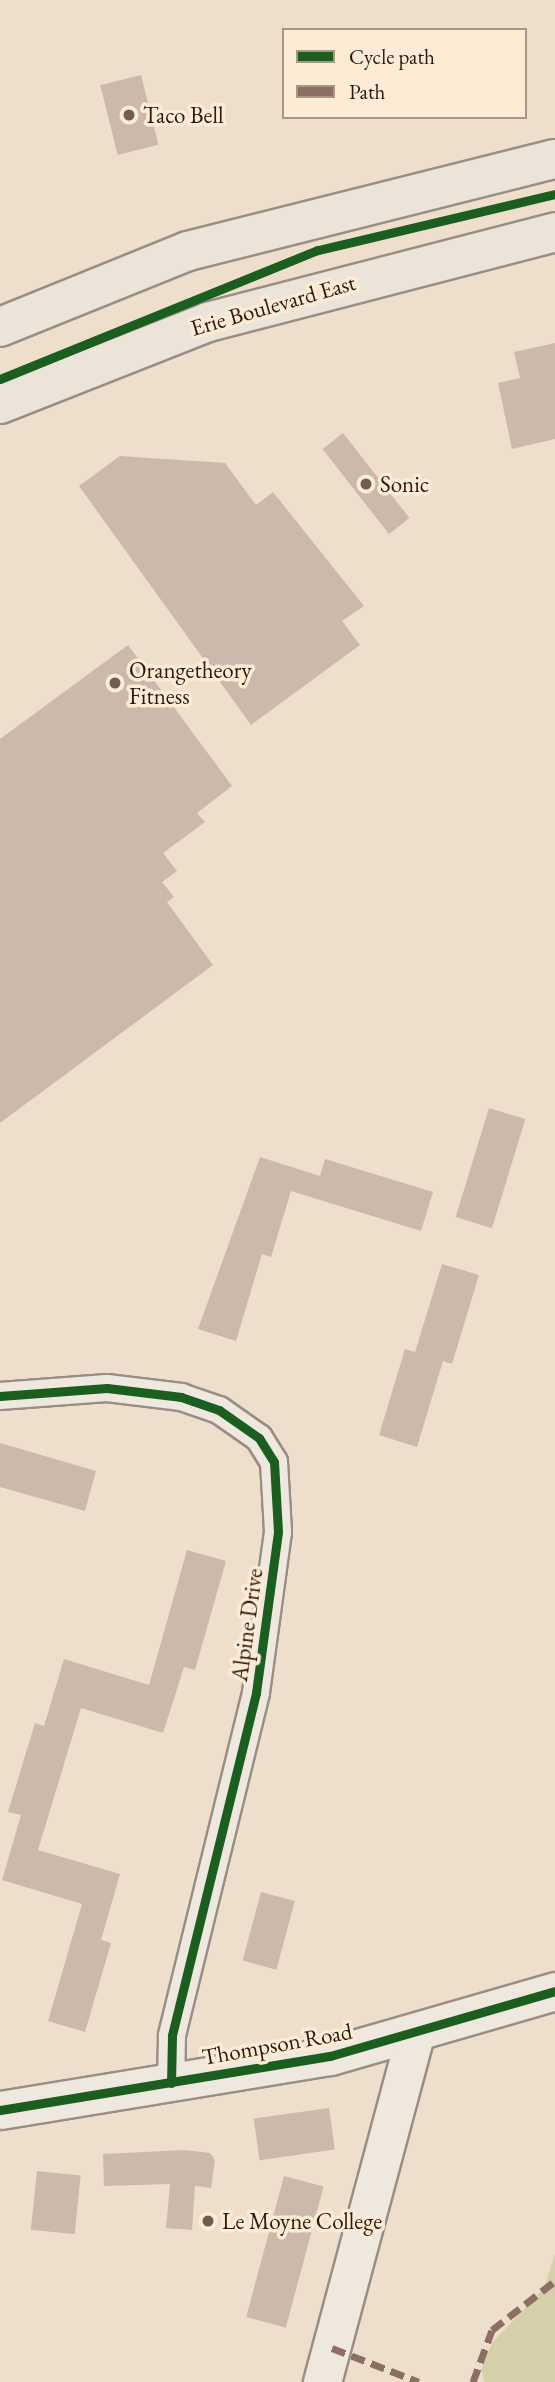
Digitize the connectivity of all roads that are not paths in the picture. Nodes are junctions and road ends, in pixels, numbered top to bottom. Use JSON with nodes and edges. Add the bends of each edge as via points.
{"nodes":[{"id":1,"x":555,"y":159,"type":"edge"},
{"id":2,"x":555,"y":232,"type":"edge"},
{"id":3,"x":0,"y":327,"type":"edge"},
{"id":4,"x":0,"y":404,"type":"edge"},
{"id":5,"x":0,"y":1396,"type":"edge"},
{"id":6,"x":555,"y":1991,"type":"edge"},
{"id":7,"x":415,"y":2035,"type":"junction"},
{"id":8,"x":171,"y":2083,"type":"junction"},
{"id":9,"x":0,"y":2110,"type":"edge"},
{"id":10,"x":322,"y":2382,"type":"edge"}],
"edges":[{"from":1,"to":3,"type":"main road","via":[[188,251]]},
{"from":2,"to":4,"type":"main road","name":"Erie Boulevard East","via":[[208,322]]},
{"from":5,"to":8,"type":"street","name":"Alpine Drive","via":[[107,1388],[181,1396],[219,1410],[259,1437],[274,1462],[278,1532],[256,1693],[172,2036]]},
{"from":6,"to":7,"type":"street","name":"Thompson Road"},
{"from":7,"to":8,"type":"street","name":"Thompson Road","via":[[330,2056]]},
{"from":7,"to":10,"type":"street"},
{"from":8,"to":9,"type":"street","name":"Thompson Road"}]}
